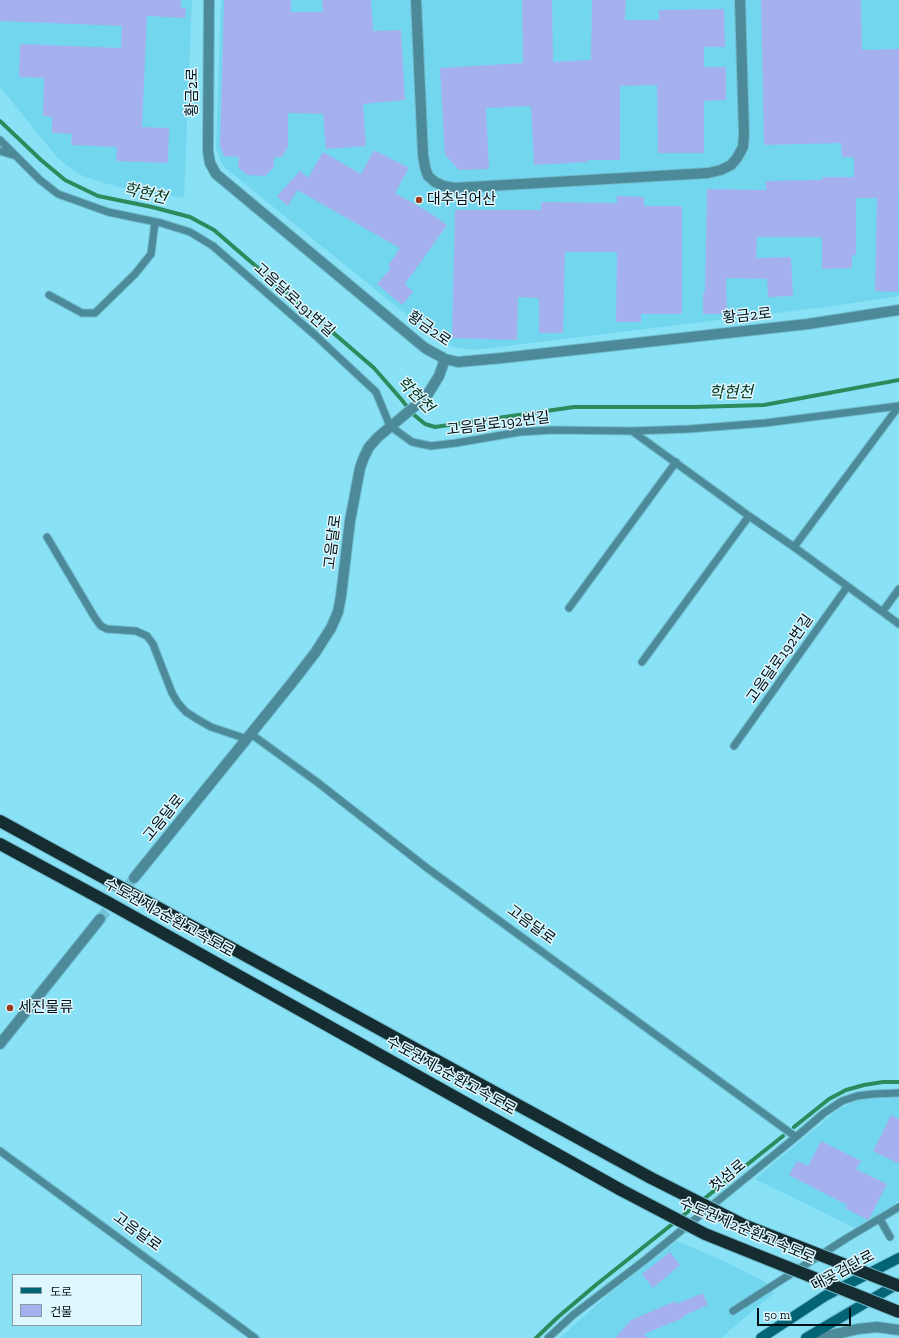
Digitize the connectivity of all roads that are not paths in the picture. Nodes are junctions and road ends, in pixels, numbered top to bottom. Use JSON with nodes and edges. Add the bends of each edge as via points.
{"nodes":[{"id":1,"x":208,"y":0,"type":"edge"},
{"id":2,"x":416,"y":0,"type":"edge"},
{"id":3,"x":740,"y":0,"type":"edge"},
{"id":4,"x":0,"y":140,"type":"edge"},
{"id":5,"x":0,"y":151,"type":"edge"},
{"id":6,"x":15,"y":155,"type":"junction"},
{"id":7,"x":155,"y":222,"type":"junction"},
{"id":8,"x":49,"y":295,"type":"dead end"},
{"id":9,"x":899,"y":310,"type":"edge"},
{"id":10,"x":445,"y":359,"type":"junction"},
{"id":11,"x":899,"y":406,"type":"edge"},
{"id":12,"x":390,"y":426,"type":"junction"},
{"id":13,"x":632,"y":431,"type":"junction"},
{"id":14,"x":676,"y":462,"type":"junction"},
{"id":15,"x":749,"y":516,"type":"junction"},
{"id":16,"x":48,"y":537,"type":"dead end"},
{"id":17,"x":794,"y":547,"type":"junction"},
{"id":18,"x":847,"y":587,"type":"junction"},
{"id":19,"x":899,"y":589,"type":"edge"},
{"id":20,"x":569,"y":608,"type":"dead end"},
{"id":21,"x":882,"y":611,"type":"junction"},
{"id":22,"x":899,"y":624,"type":"edge"},
{"id":23,"x":642,"y":662,"type":"dead end"},
{"id":24,"x":249,"y":736,"type":"junction"},
{"id":25,"x":734,"y":746,"type":"dead end"},
{"id":26,"x":0,"y":821,"type":"edge"},
{"id":27,"x":0,"y":844,"type":"edge"},
{"id":28,"x":134,"y":878,"type":"tunnel mouth"},
{"id":29,"x":100,"y":919,"type":"tunnel mouth"},
{"id":30,"x":0,"y":1044,"type":"edge"},
{"id":31,"x":899,"y":1093,"type":"edge"},
{"id":32,"x":796,"y":1137,"type":"junction"},
{"id":33,"x":0,"y":1151,"type":"edge"},
{"id":34,"x":899,"y":1208,"type":"edge"},
{"id":35,"x":880,"y":1219,"type":"junction"},
{"id":36,"x":890,"y":1236,"type":"dead end"},
{"id":37,"x":899,"y":1258,"type":"edge"},
{"id":38,"x":899,"y":1284,"type":"edge"},
{"id":39,"x":733,"y":1311,"type":"dead end"},
{"id":40,"x":899,"y":1312,"type":"edge"},
{"id":41,"x":899,"y":1330,"type":"edge"},
{"id":42,"x":255,"y":1338,"type":"edge"},
{"id":43,"x":548,"y":1338,"type":"edge"},
{"id":44,"x":761,"y":1338,"type":"edge"},
{"id":45,"x":806,"y":1338,"type":"edge"},
{"id":46,"x":818,"y":1338,"type":"edge"}],
"edges":[{"from":1,"to":10,"type":"street","name":"황금2로","via":[[208,151],[210,163],[216,174],[425,348]]},
{"from":2,"to":3,"type":"street","via":[[425,167],[428,176],[435,182],[454,188],[708,173],[731,165],[742,147],[744,135]]},
{"from":4,"to":6,"type":"lane","name":"고음달로191번길"},
{"from":5,"to":6,"type":"lane"},
{"from":6,"to":7,"type":"lane","name":"고음달로191번길","via":[[58,194],[108,212]]},
{"from":7,"to":8,"type":"lane","via":[[151,254],[135,274],[95,313],[82,313]]},
{"from":7,"to":12,"type":"lane","name":"고음달로191번길","via":[[190,232],[213,246],[241,269],[376,392]]},
{"from":9,"to":10,"type":"street","name":"황금2로","via":[[808,324],[509,357],[458,362]]},
{"from":10,"to":12,"type":"street","name":"고음달로","via":[[439,376],[426,398]]},
{"from":11,"to":13,"type":"lane","name":"고음달로192번길","via":[[765,423]]},
{"from":11,"to":17,"type":"lane"},
{"from":12,"to":13,"type":"lane","name":"고음달로192번길","via":[[412,442],[431,446],[520,432]]},
{"from":12,"to":24,"type":"street","name":"고음달로","via":[[369,447],[360,468],[350,521],[341,596],[331,628],[315,653]]},
{"from":13,"to":14,"type":"lane"},
{"from":14,"to":15,"type":"lane"},
{"from":14,"to":20,"type":"lane"},
{"from":15,"to":17,"type":"lane"},
{"from":15,"to":23,"type":"lane"},
{"from":16,"to":24,"type":"lane","name":"고음달로","via":[[101,626],[107,629],[136,631],[147,636],[153,644],[172,694],[186,712],[212,727]]},
{"from":17,"to":18,"type":"lane"},
{"from":18,"to":21,"type":"lane"},
{"from":18,"to":25,"type":"lane","name":"고음달로192번길"},
{"from":19,"to":21,"type":"lane"},
{"from":21,"to":22,"type":"lane"},
{"from":24,"to":28,"type":"street","name":"고음달로"},
{"from":24,"to":32,"type":"lane","name":"고음달로","via":[[317,782],[428,868]]},
{"from":26,"to":38,"type":"highway","name":"수도권제2순환고속도로","bridge":true,"via":[[651,1178],[744,1225]]},
{"from":27,"to":40,"type":"highway","name":"수도권제2순환고속도로","bridge":true,"via":[[621,1190],[705,1234]]},
{"from":29,"to":30,"type":"street"},
{"from":31,"to":32,"type":"lane","name":"첫섬로","via":[[857,1096],[842,1101]]},
{"from":32,"to":43,"type":"lane","name":"첫섬로","via":[[573,1315]]},
{"from":33,"to":42,"type":"lane","name":"고음달로"},
{"from":34,"to":35,"type":"lane"},
{"from":35,"to":36,"type":"lane"},
{"from":35,"to":39,"type":"lane"},
{"from":37,"to":44,"type":"main road","name":"대곶검단로","via":[[825,1296]]},
{"from":38,"to":45,"type":"main road"},
{"from":41,"to":46,"type":"street","via":[[877,1327]]}]}
